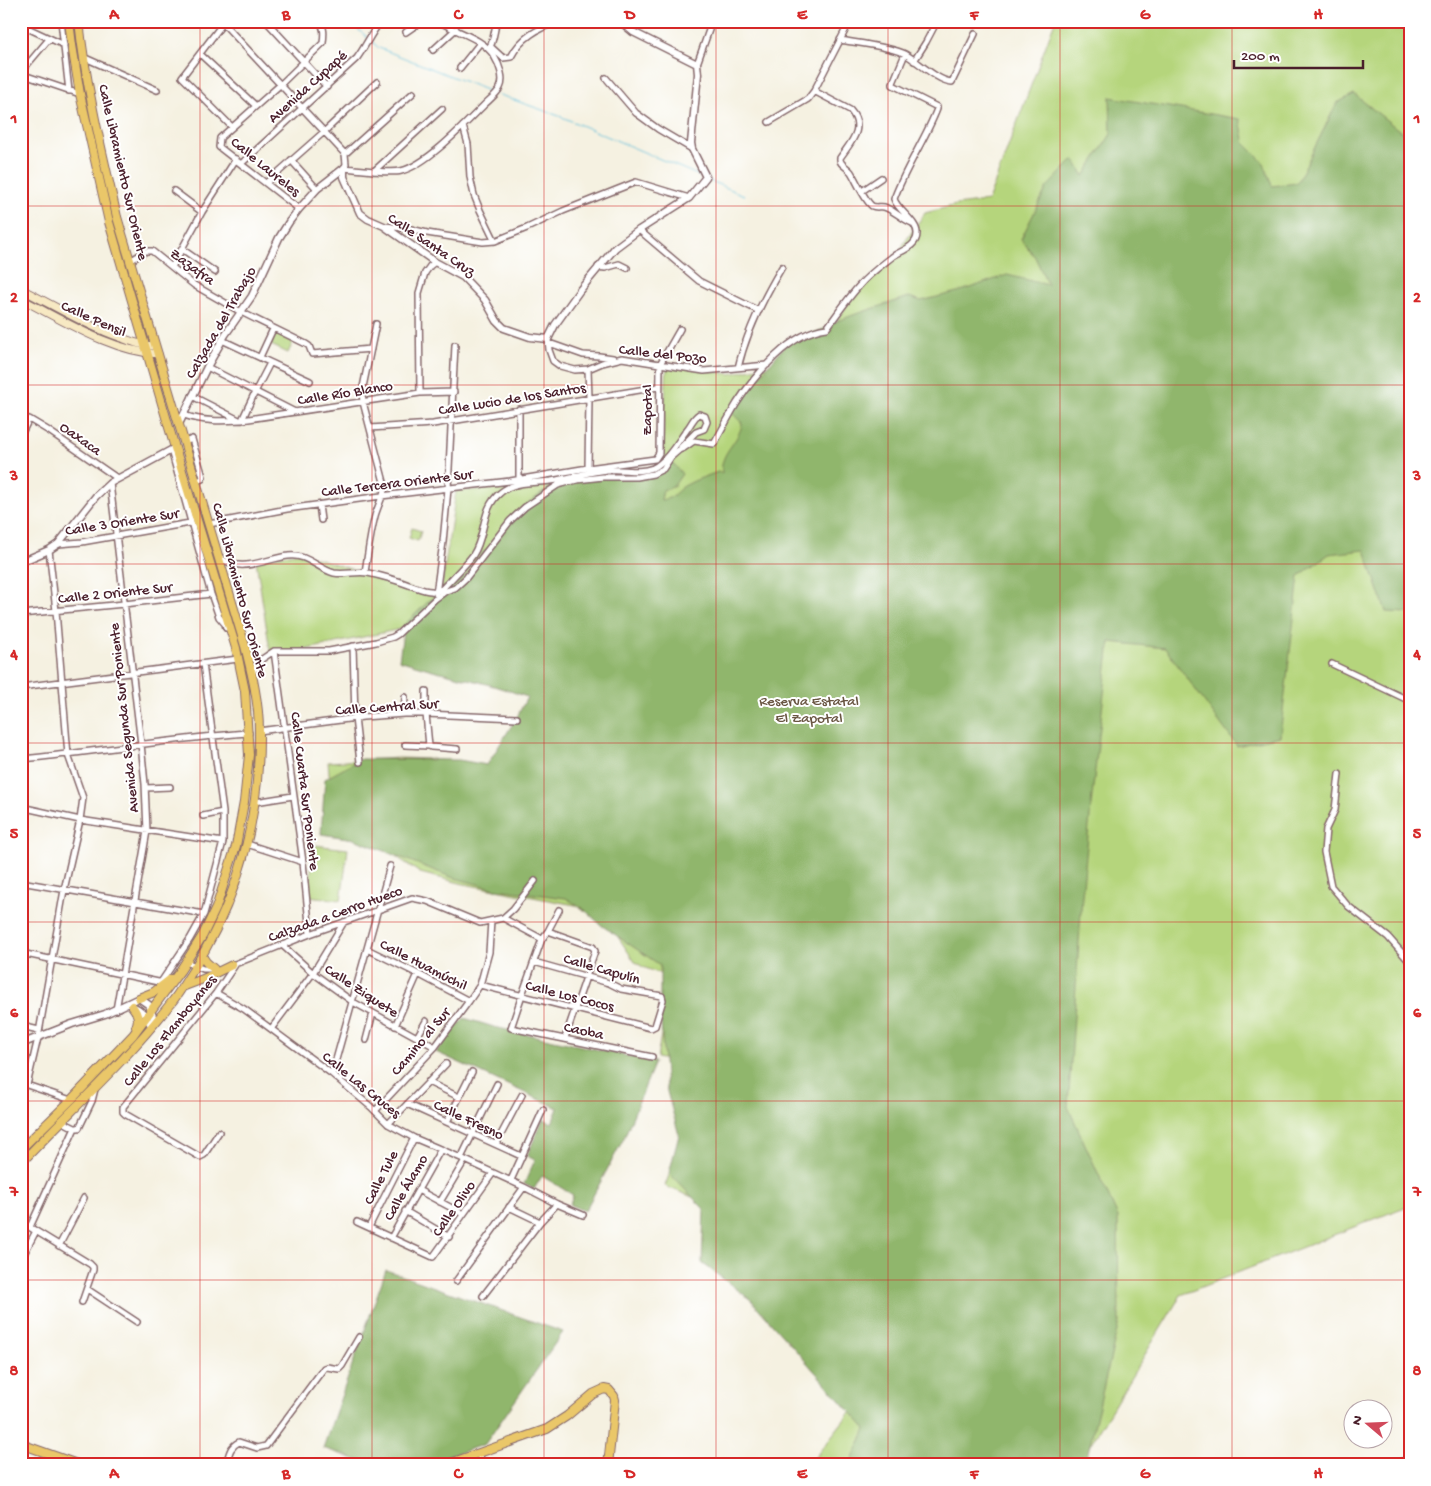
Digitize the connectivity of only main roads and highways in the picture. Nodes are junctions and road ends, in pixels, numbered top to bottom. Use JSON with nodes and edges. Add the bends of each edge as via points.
{"nodes":[{"id":1,"x":69,"y":21,"type":"edge"},
{"id":2,"x":79,"y":21,"type":"edge"},
{"id":3,"x":21,"y":290,"type":"edge"},
{"id":4,"x":21,"y":298,"type":"edge"},
{"id":5,"x":155,"y":346,"type":"junction"},
{"id":6,"x":146,"y":350,"type":"junction"},
{"id":7,"x":158,"y":354,"type":"junction"},
{"id":8,"x":202,"y":956,"type":"junction"},
{"id":9,"x":234,"y":965,"type":"road end"},
{"id":10,"x":214,"y":969,"type":"road end"},
{"id":11,"x":180,"y":971,"type":"junction"},
{"id":12,"x":182,"y":987,"type":"junction"},
{"id":13,"x":139,"y":998,"type":"road end"},
{"id":14,"x":129,"y":1005,"type":"road end"},
{"id":15,"x":133,"y":1035,"type":"junction"},
{"id":16,"x":21,"y":1149,"type":"edge"},
{"id":17,"x":21,"y":1163,"type":"edge"},
{"id":18,"x":21,"y":1444,"type":"edge"},
{"id":19,"x":80,"y":1465,"type":"edge"},
{"id":20,"x":445,"y":1465,"type":"edge"},
{"id":21,"x":608,"y":1465,"type":"edge"}],
"edges":[{"from":1,"to":6,"type":"main road","name":"Calle Libramiento Sur Oriente","via":[[80,94],[109,222]]},
{"from":2,"to":5,"type":"main road","name":"Calle Libramiento Sur Oriente","via":[[104,163]]},
{"from":3,"to":6,"type":"main road","name":"Calle Pensil"},
{"from":4,"to":6,"type":"main road","name":"Calle Pensil","via":[[79,330],[114,344]]},
{"from":5,"to":6,"type":"main road","name":"Calle Pensil"},
{"from":5,"to":7,"type":"main road","name":"Calle Libramiento Sur Oriente"},
{"from":6,"to":7,"type":"main road","name":"Calle Pensil"},
{"from":6,"to":11,"type":"main road","name":"Calle Libramiento Sur Oriente","via":[[173,449],[236,648],[245,691],[248,732],[244,802],[236,846],[216,908]]},
{"from":7,"to":8,"type":"main road","name":"Calle Libramiento Sur Oriente","via":[[185,442],[193,455],[197,481],[245,646],[257,701],[259,731],[255,802],[247,844],[223,916]]},
{"from":8,"to":10,"type":"main road"},
{"from":8,"to":12,"type":"main road","name":"Calle Libramiento Sur Oriente"},
{"from":9,"to":12,"type":"main road"},
{"from":11,"to":13,"type":"main road","via":[[154,992]]},
{"from":11,"to":15,"type":"main road","name":"Calle Libramiento Sur Oriente"},
{"from":12,"to":17,"type":"main road","name":"Calle Libramiento Sur Oriente","via":[[153,1025]]},
{"from":14,"to":15,"type":"main road","via":[[138,1016]]},
{"from":15,"to":16,"type":"main road","name":"Calle Libramiento Sur Oriente"},
{"from":18,"to":19,"type":"main road"},
{"from":20,"to":21,"type":"main road","via":[[547,1429],[604,1389],[609,1390],[615,1400]]}]}
